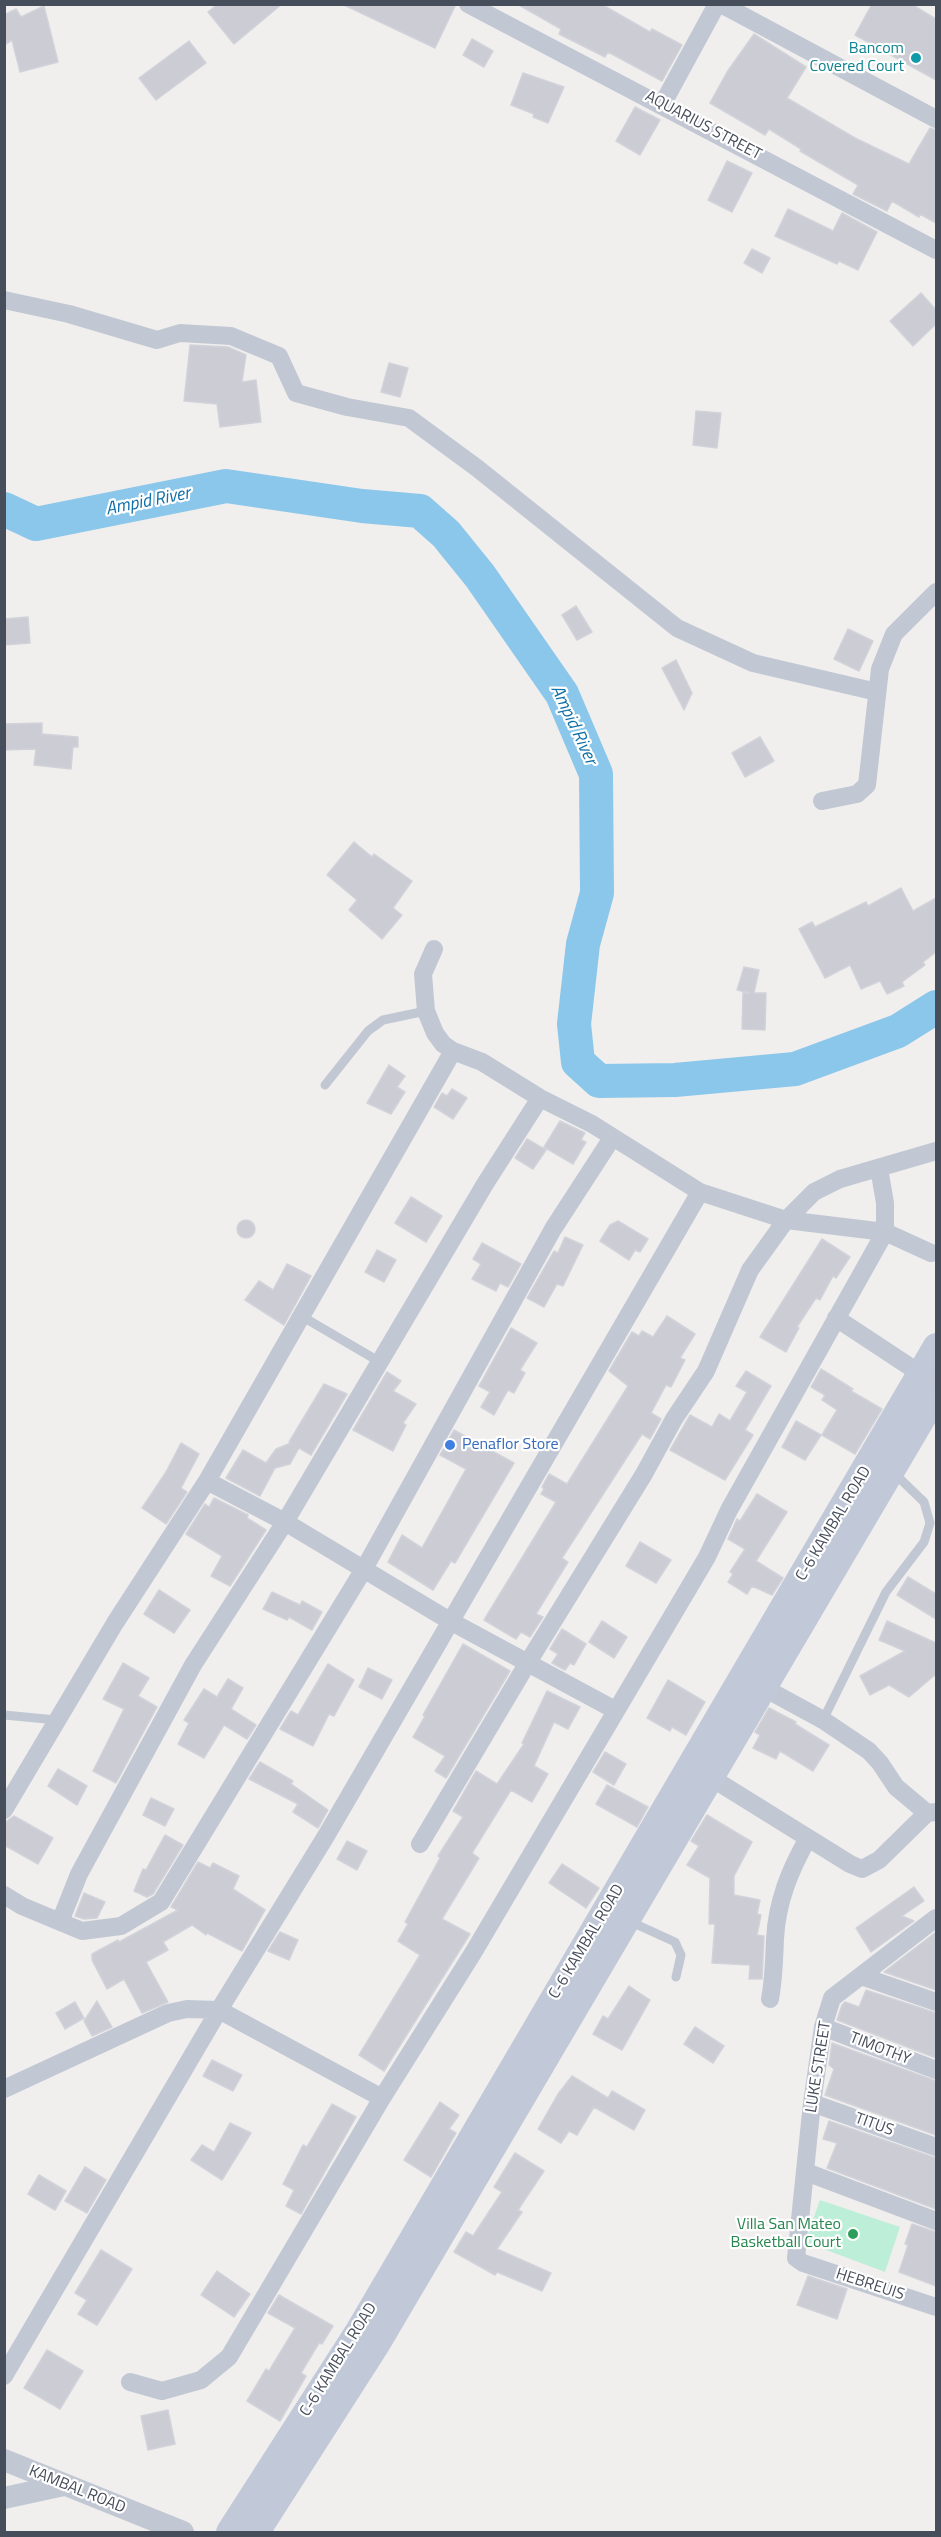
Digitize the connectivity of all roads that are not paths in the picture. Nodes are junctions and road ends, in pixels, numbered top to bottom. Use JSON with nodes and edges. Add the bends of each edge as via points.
{"nodes":[{"id":1,"x":468,"y":4,"type":"edge"},
{"id":2,"x":719,"y":4,"type":"edge"},
{"id":3,"x":663,"y":105,"type":"junction"},
{"id":4,"x":936,"y":119,"type":"edge"},
{"id":5,"x":936,"y":250,"type":"edge"},
{"id":6,"x":4,"y":300,"type":"edge"},
{"id":7,"x":936,"y":592,"type":"edge"},
{"id":8,"x":877,"y":692,"type":"junction"},
{"id":9,"x":822,"y":801,"type":"dead end"},
{"id":10,"x":434,"y":949,"type":"dead end"},
{"id":11,"x":426,"y":1011,"type":"junction"},
{"id":12,"x":453,"y":1051,"type":"junction"},
{"id":13,"x":325,"y":1085,"type":"dead end"},
{"id":14,"x":540,"y":1098,"type":"junction"},
{"id":15,"x":612,"y":1138,"type":"junction"},
{"id":16,"x":936,"y":1152,"type":"edge"},
{"id":17,"x":879,"y":1168,"type":"junction"},
{"id":18,"x":699,"y":1192,"type":"junction"},
{"id":19,"x":786,"y":1220,"type":"junction"},
{"id":20,"x":885,"y":1232,"type":"junction"},
{"id":21,"x":931,"y":1253,"type":"dead end"},
{"id":22,"x":303,"y":1317,"type":"junction"},
{"id":23,"x":836,"y":1318,"type":"junction"},
{"id":24,"x":936,"y":1346,"type":"edge"},
{"id":25,"x":380,"y":1362,"type":"junction"},
{"id":26,"x":929,"y":1380,"type":"edge"},
{"id":27,"x":936,"y":1396,"type":"edge"},
{"id":28,"x":892,"y":1471,"type":"junction"},
{"id":29,"x":207,"y":1481,"type":"junction"},
{"id":30,"x":285,"y":1522,"type":"junction"},
{"id":31,"x":364,"y":1569,"type":"junction"},
{"id":32,"x":450,"y":1621,"type":"junction"},
{"id":33,"x":527,"y":1664,"type":"junction"},
{"id":34,"x":754,"y":1682,"type":"junction"},
{"id":35,"x":615,"y":1710,"type":"junction"},
{"id":36,"x":4,"y":1715,"type":"edge"},
{"id":37,"x":57,"y":1720,"type":"junction"},
{"id":38,"x":823,"y":1720,"type":"junction"},
{"id":39,"x":710,"y":1777,"type":"junction"},
{"id":40,"x":4,"y":1810,"type":"edge"},
{"id":41,"x":932,"y":1812,"type":"edge"},
{"id":42,"x":808,"y":1838,"type":"junction"},
{"id":43,"x":420,"y":1844,"type":"dead end"},
{"id":44,"x":4,"y":1895,"type":"edge"},
{"id":45,"x":936,"y":1919,"type":"edge"},
{"id":46,"x":627,"y":1920,"type":"junction"},
{"id":47,"x":60,"y":1922,"type":"junction"},
{"id":48,"x":861,"y":1976,"type":"junction"},
{"id":49,"x":676,"y":1977,"type":"dead end"},
{"id":50,"x":770,"y":1999,"type":"dead end"},
{"id":51,"x":936,"y":2002,"type":"edge"},
{"id":52,"x":219,"y":2010,"type":"junction"},
{"id":53,"x":823,"y":2027,"type":"junction"},
{"id":54,"x":936,"y":2070,"type":"edge"},
{"id":55,"x":4,"y":2089,"type":"edge"},
{"id":56,"x":382,"y":2098,"type":"junction"},
{"id":57,"x":812,"y":2103,"type":"junction"},
{"id":58,"x":936,"y":2147,"type":"edge"},
{"id":59,"x":806,"y":2172,"type":"junction"},
{"id":60,"x":936,"y":2221,"type":"edge"},
{"id":61,"x":803,"y":2263,"type":"joint"},
{"id":62,"x":936,"y":2307,"type":"edge"},
{"id":63,"x":4,"y":2376,"type":"edge"},
{"id":64,"x":130,"y":2382,"type":"dead end"},
{"id":65,"x":4,"y":2460,"type":"edge"},
{"id":66,"x":64,"y":2485,"type":"junction"},
{"id":67,"x":4,"y":2498,"type":"edge"},
{"id":68,"x":183,"y":2532,"type":"edge"},
{"id":69,"x":229,"y":2532,"type":"edge"},
{"id":70,"x":257,"y":2532,"type":"edge"}],
"edges":[{"from":1,"to":3,"type":"street","name":"AQUARIUS STREET"},
{"from":2,"to":3,"type":"street"},
{"from":2,"to":4,"type":"street"},
{"from":3,"to":5,"type":"street","name":"AQUARIUS STREET"},
{"from":6,"to":8,"type":"street","via":[[157,340],[180,333],[231,336],[279,356],[296,393],[409,418],[677,628],[753,663]]},
{"from":7,"to":8,"type":"street","via":[[894,634],[880,669]]},
{"from":8,"to":9,"type":"street","via":[[867,785],[856,794]]},
{"from":10,"to":11,"type":"street","via":[[423,974]]},
{"from":11,"to":12,"type":"street","via":[[435,1033]]},
{"from":11,"to":13,"type":"lane","via":[[383,1020],[368,1031]]},
{"from":12,"to":14,"type":"street","via":[[482,1062]]},
{"from":12,"to":22,"type":"street"},
{"from":14,"to":15,"type":"street"},
{"from":14,"to":25,"type":"street"},
{"from":15,"to":18,"type":"street"},
{"from":15,"to":31,"type":"street","via":[[554,1229]]},
{"from":16,"to":17,"type":"street"},
{"from":17,"to":19,"type":"street","via":[[840,1179],[814,1192]]},
{"from":17,"to":20,"type":"street"},
{"from":18,"to":19,"type":"street"},
{"from":18,"to":32,"type":"street"},
{"from":19,"to":20,"type":"street"},
{"from":19,"to":33,"type":"street","via":[[750,1270],[706,1371]]},
{"from":20,"to":21,"type":"street"},
{"from":20,"to":23,"type":"street"},
{"from":22,"to":25,"type":"lane"},
{"from":22,"to":29,"type":"street"},
{"from":23,"to":26,"type":"street"},
{"from":23,"to":35,"type":"street","via":[[707,1557]]},
{"from":24,"to":26,"type":"main road","name":"C-6 KAMBAL ROAD"},
{"from":25,"to":30,"type":"street"},
{"from":26,"to":34,"type":"main road","name":"C-6 KAMBAL ROAD"},
{"from":27,"to":28,"type":"main road","name":"C-6 KAMBAL ROAD"},
{"from":28,"to":34,"type":"main road","name":"C-6 KAMBAL ROAD"},
{"from":28,"to":38,"type":"lane","via":[[924,1502],[930,1523],[924,1542],[886,1593]]},
{"from":29,"to":30,"type":"street"},
{"from":29,"to":37,"type":"street"},
{"from":30,"to":31,"type":"street"},
{"from":30,"to":47,"type":"street","via":[[193,1665],[79,1874]]},
{"from":31,"to":32,"type":"street"},
{"from":31,"to":47,"type":"street","via":[[160,1902],[121,1926],[82,1931]]},
{"from":32,"to":33,"type":"street"},
{"from":32,"to":52,"type":"street","via":[[326,1836]]},
{"from":33,"to":35,"type":"street"},
{"from":33,"to":43,"type":"street"},
{"from":34,"to":38,"type":"street"},
{"from":34,"to":39,"type":"main road","name":"C-6 KAMBAL ROAD"},
{"from":34,"to":69,"type":"main road","name":"C-6 KAMBAL ROAD","via":[[358,2331]]},
{"from":35,"to":56,"type":"street","via":[[473,1953]]},
{"from":36,"to":37,"type":"lane"},
{"from":37,"to":40,"type":"street"},
{"from":38,"to":41,"type":"street","via":[[869,1751],[896,1787]]},
{"from":39,"to":42,"type":"street"},
{"from":39,"to":46,"type":"main road","name":"C-6 KAMBAL ROAD"},
{"from":41,"to":42,"type":"street","via":[[879,1860],[862,1869]]},
{"from":42,"to":50,"type":"street","via":[[791,1868],[780,1901]]},
{"from":44,"to":47,"type":"street"},
{"from":45,"to":48,"type":"street","name":"LUKE STREET"},
{"from":46,"to":49,"type":"lane","via":[[675,1942],[681,1955]]},
{"from":46,"to":70,"type":"main road","name":"C-6 KAMBAL ROAD","via":[[378,2343]]},
{"from":48,"to":51,"type":"street"},
{"from":48,"to":53,"type":"street","name":"LUKE STREET","via":[[832,1998]]},
{"from":52,"to":55,"type":"street","via":[[168,2013]]},
{"from":52,"to":56,"type":"street"},
{"from":52,"to":63,"type":"street"},
{"from":53,"to":54,"type":"street","name":"TIMOTHY"},
{"from":53,"to":57,"type":"street","name":"LUKE STREET"},
{"from":56,"to":64,"type":"street","via":[[229,2357],[201,2380],[162,2391]]},
{"from":57,"to":58,"type":"street","name":"TITUS"},
{"from":57,"to":59,"type":"street","name":"LUKE STREET"},
{"from":59,"to":60,"type":"street"},
{"from":59,"to":61,"type":"street","name":"LUKE STREET","via":[[796,2248],[796,2258]]},
{"from":61,"to":62,"type":"street","name":"HEBREUIS"},
{"from":65,"to":66,"type":"street","name":"KAMBAL ROAD"},
{"from":66,"to":67,"type":"street"},
{"from":66,"to":68,"type":"street","name":"KAMBAL ROAD"}]}
